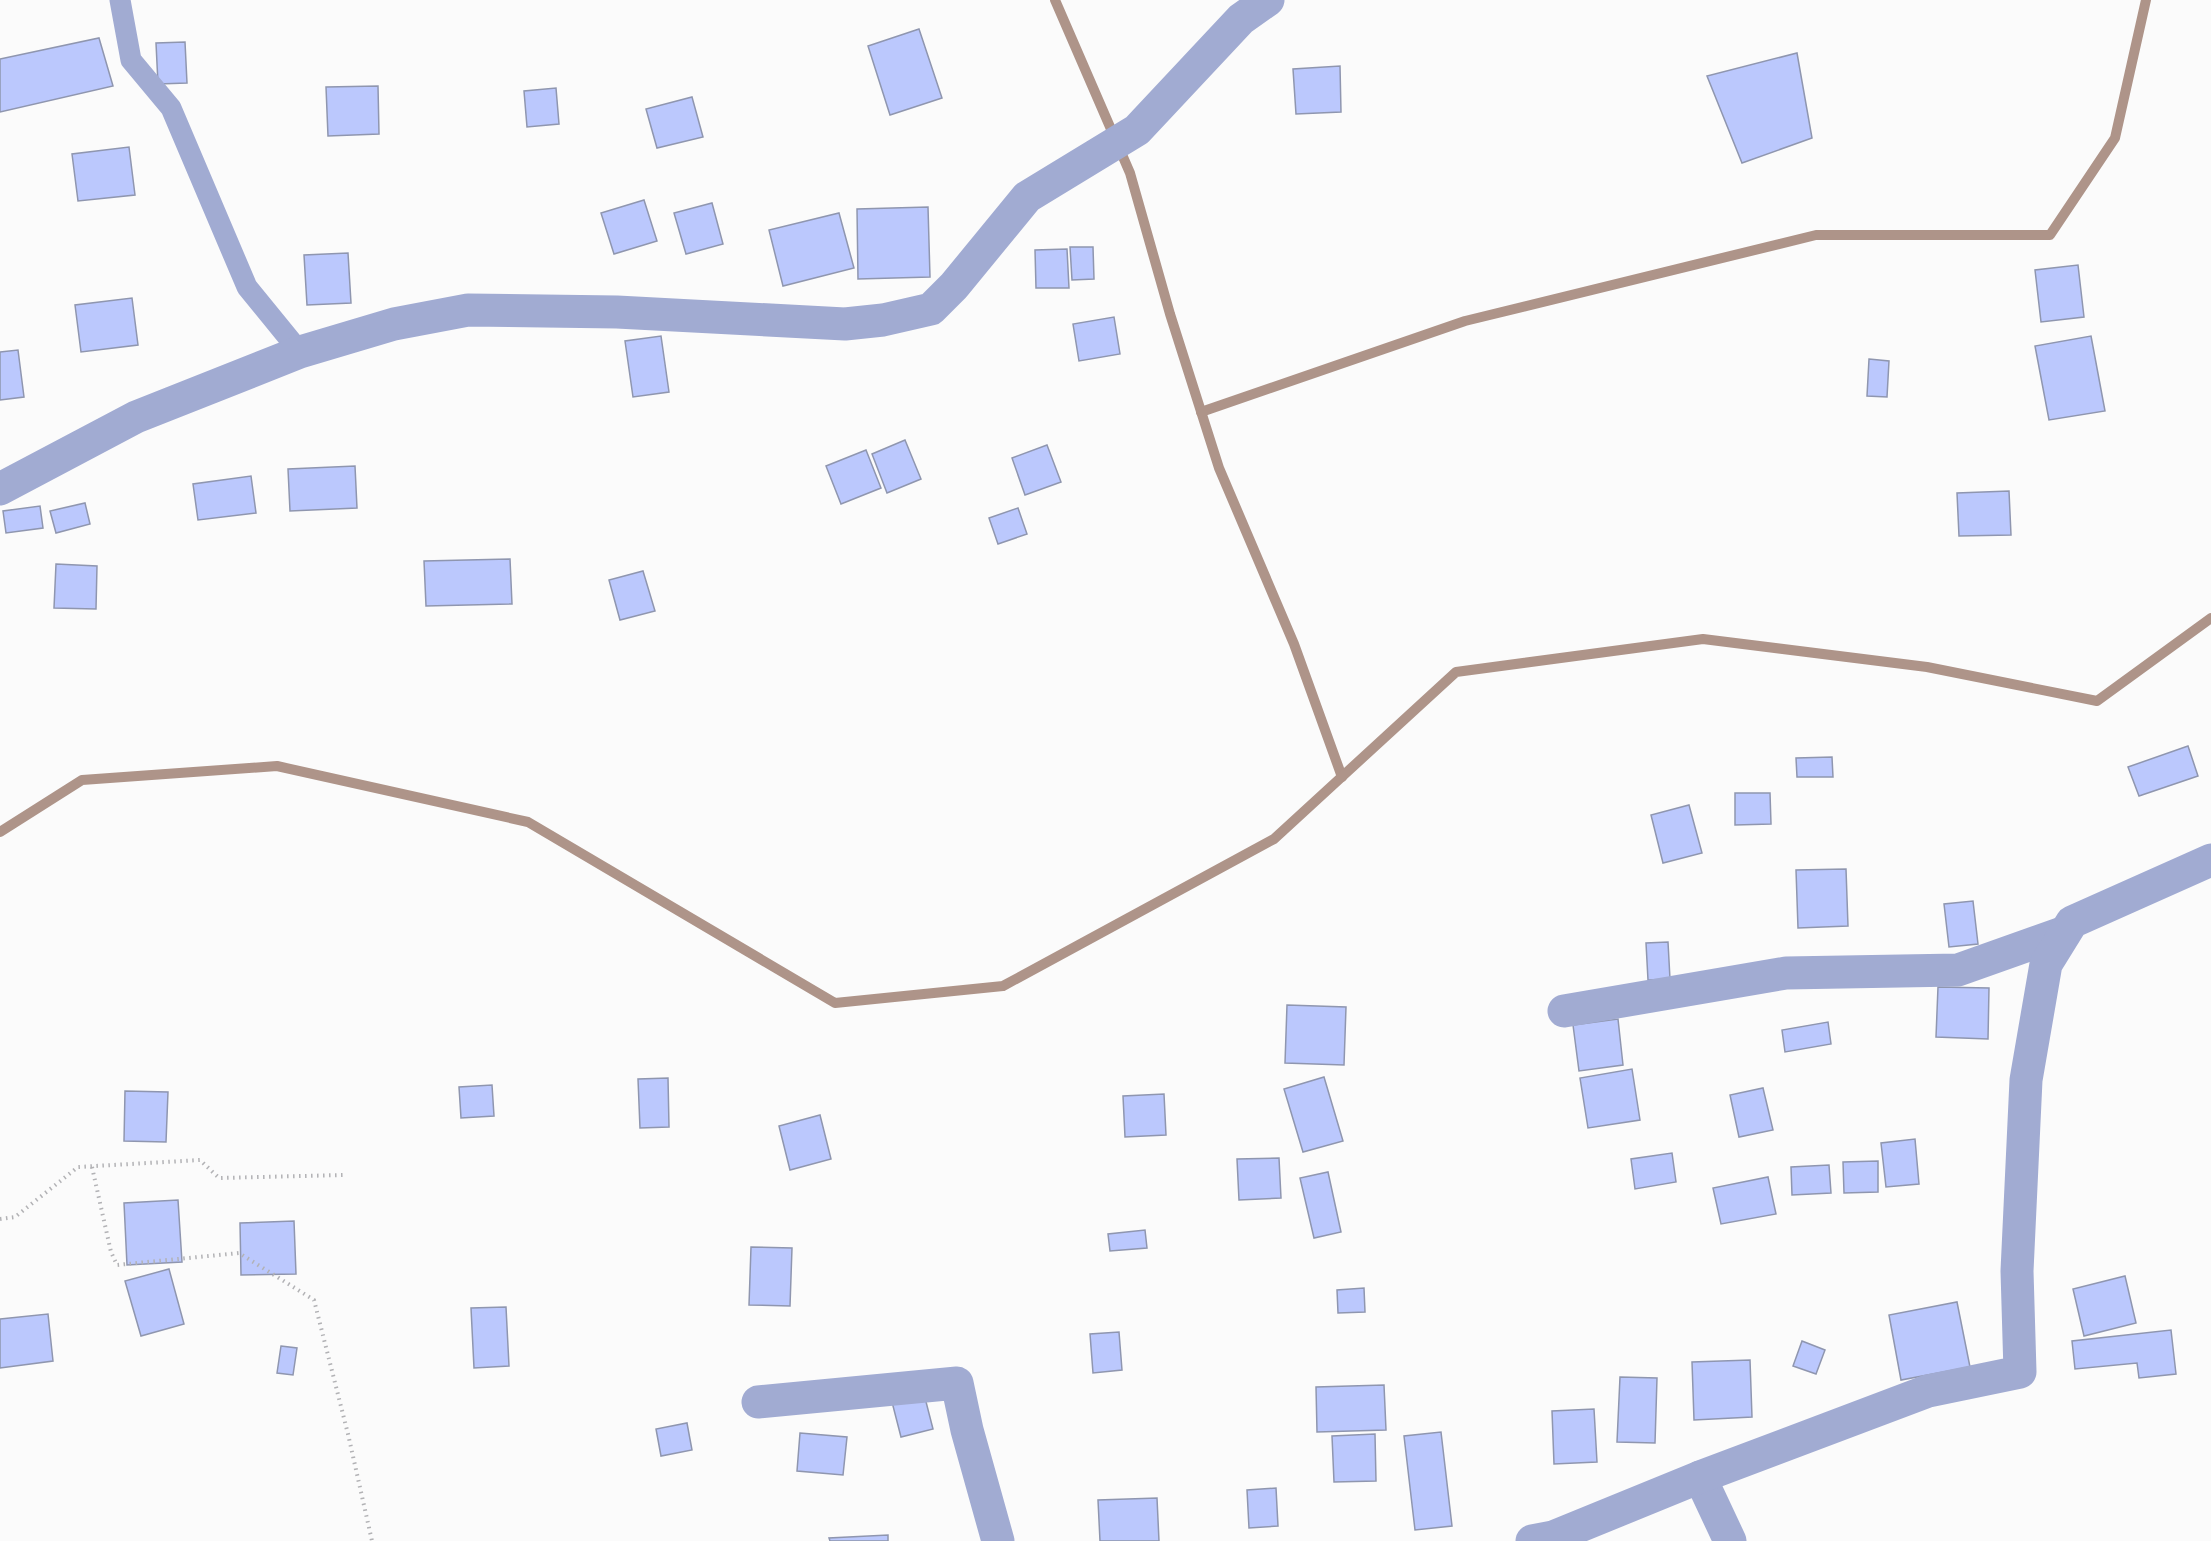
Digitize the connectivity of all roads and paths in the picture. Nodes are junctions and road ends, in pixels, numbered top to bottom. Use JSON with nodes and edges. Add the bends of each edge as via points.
{"nodes":[{"id":1,"x":120,"y":0,"type":"edge"},
{"id":2,"x":1268,"y":0,"type":"edge"},
{"id":3,"x":300,"y":351,"type":"junction"},
{"id":4,"x":0,"y":489,"type":"edge"},
{"id":5,"x":2211,"y":860,"type":"edge"},
{"id":6,"x":2065,"y":932,"type":"junction"},
{"id":7,"x":1564,"y":1011,"type":"dead end"},
{"id":8,"x":92,"y":1167,"type":"junction"},
{"id":9,"x":344,"y":1175,"type":"dead end"},
{"id":10,"x":0,"y":1219,"type":"edge"},
{"id":11,"x":758,"y":1402,"type":"dead end"},
{"id":12,"x":1700,"y":1477,"type":"junction"},
{"id":13,"x":372,"y":1541,"type":"edge"},
{"id":14,"x":998,"y":1541,"type":"edge"},
{"id":15,"x":1532,"y":1541,"type":"edge"},
{"id":16,"x":1730,"y":1541,"type":"edge"}],
"edges":[{"from":1,"to":3,"type":"lane","via":[[131,60],[171,108],[247,287]]},
{"from":2,"to":3,"type":"street","via":[[1241,19],[1137,130],[1027,197],[931,309],[883,321],[845,324],[617,312],[468,310],[394,324]]},
{"from":3,"to":4,"type":"street","via":[[136,417]]},
{"from":5,"to":6,"type":"street","via":[[2072,922]]},
{"from":6,"to":7,"type":"street","via":[[1958,970],[1786,973]]},
{"from":6,"to":12,"type":"street","via":[[2046,964],[2026,1080],[2017,1271],[2020,1372],[1928,1391]]},
{"from":8,"to":9,"type":"path","via":[[200,1160],[219,1178]]},
{"from":8,"to":10,"type":"path","via":[[78,1167],[15,1216]]},
{"from":8,"to":13,"type":"path","via":[[117,1265],[239,1253],[314,1300]]},
{"from":11,"to":14,"type":"street","via":[[957,1383]]},
{"from":12,"to":15,"type":"street","via":[[1553,1537]]},
{"from":12,"to":16,"type":"street"}]}
